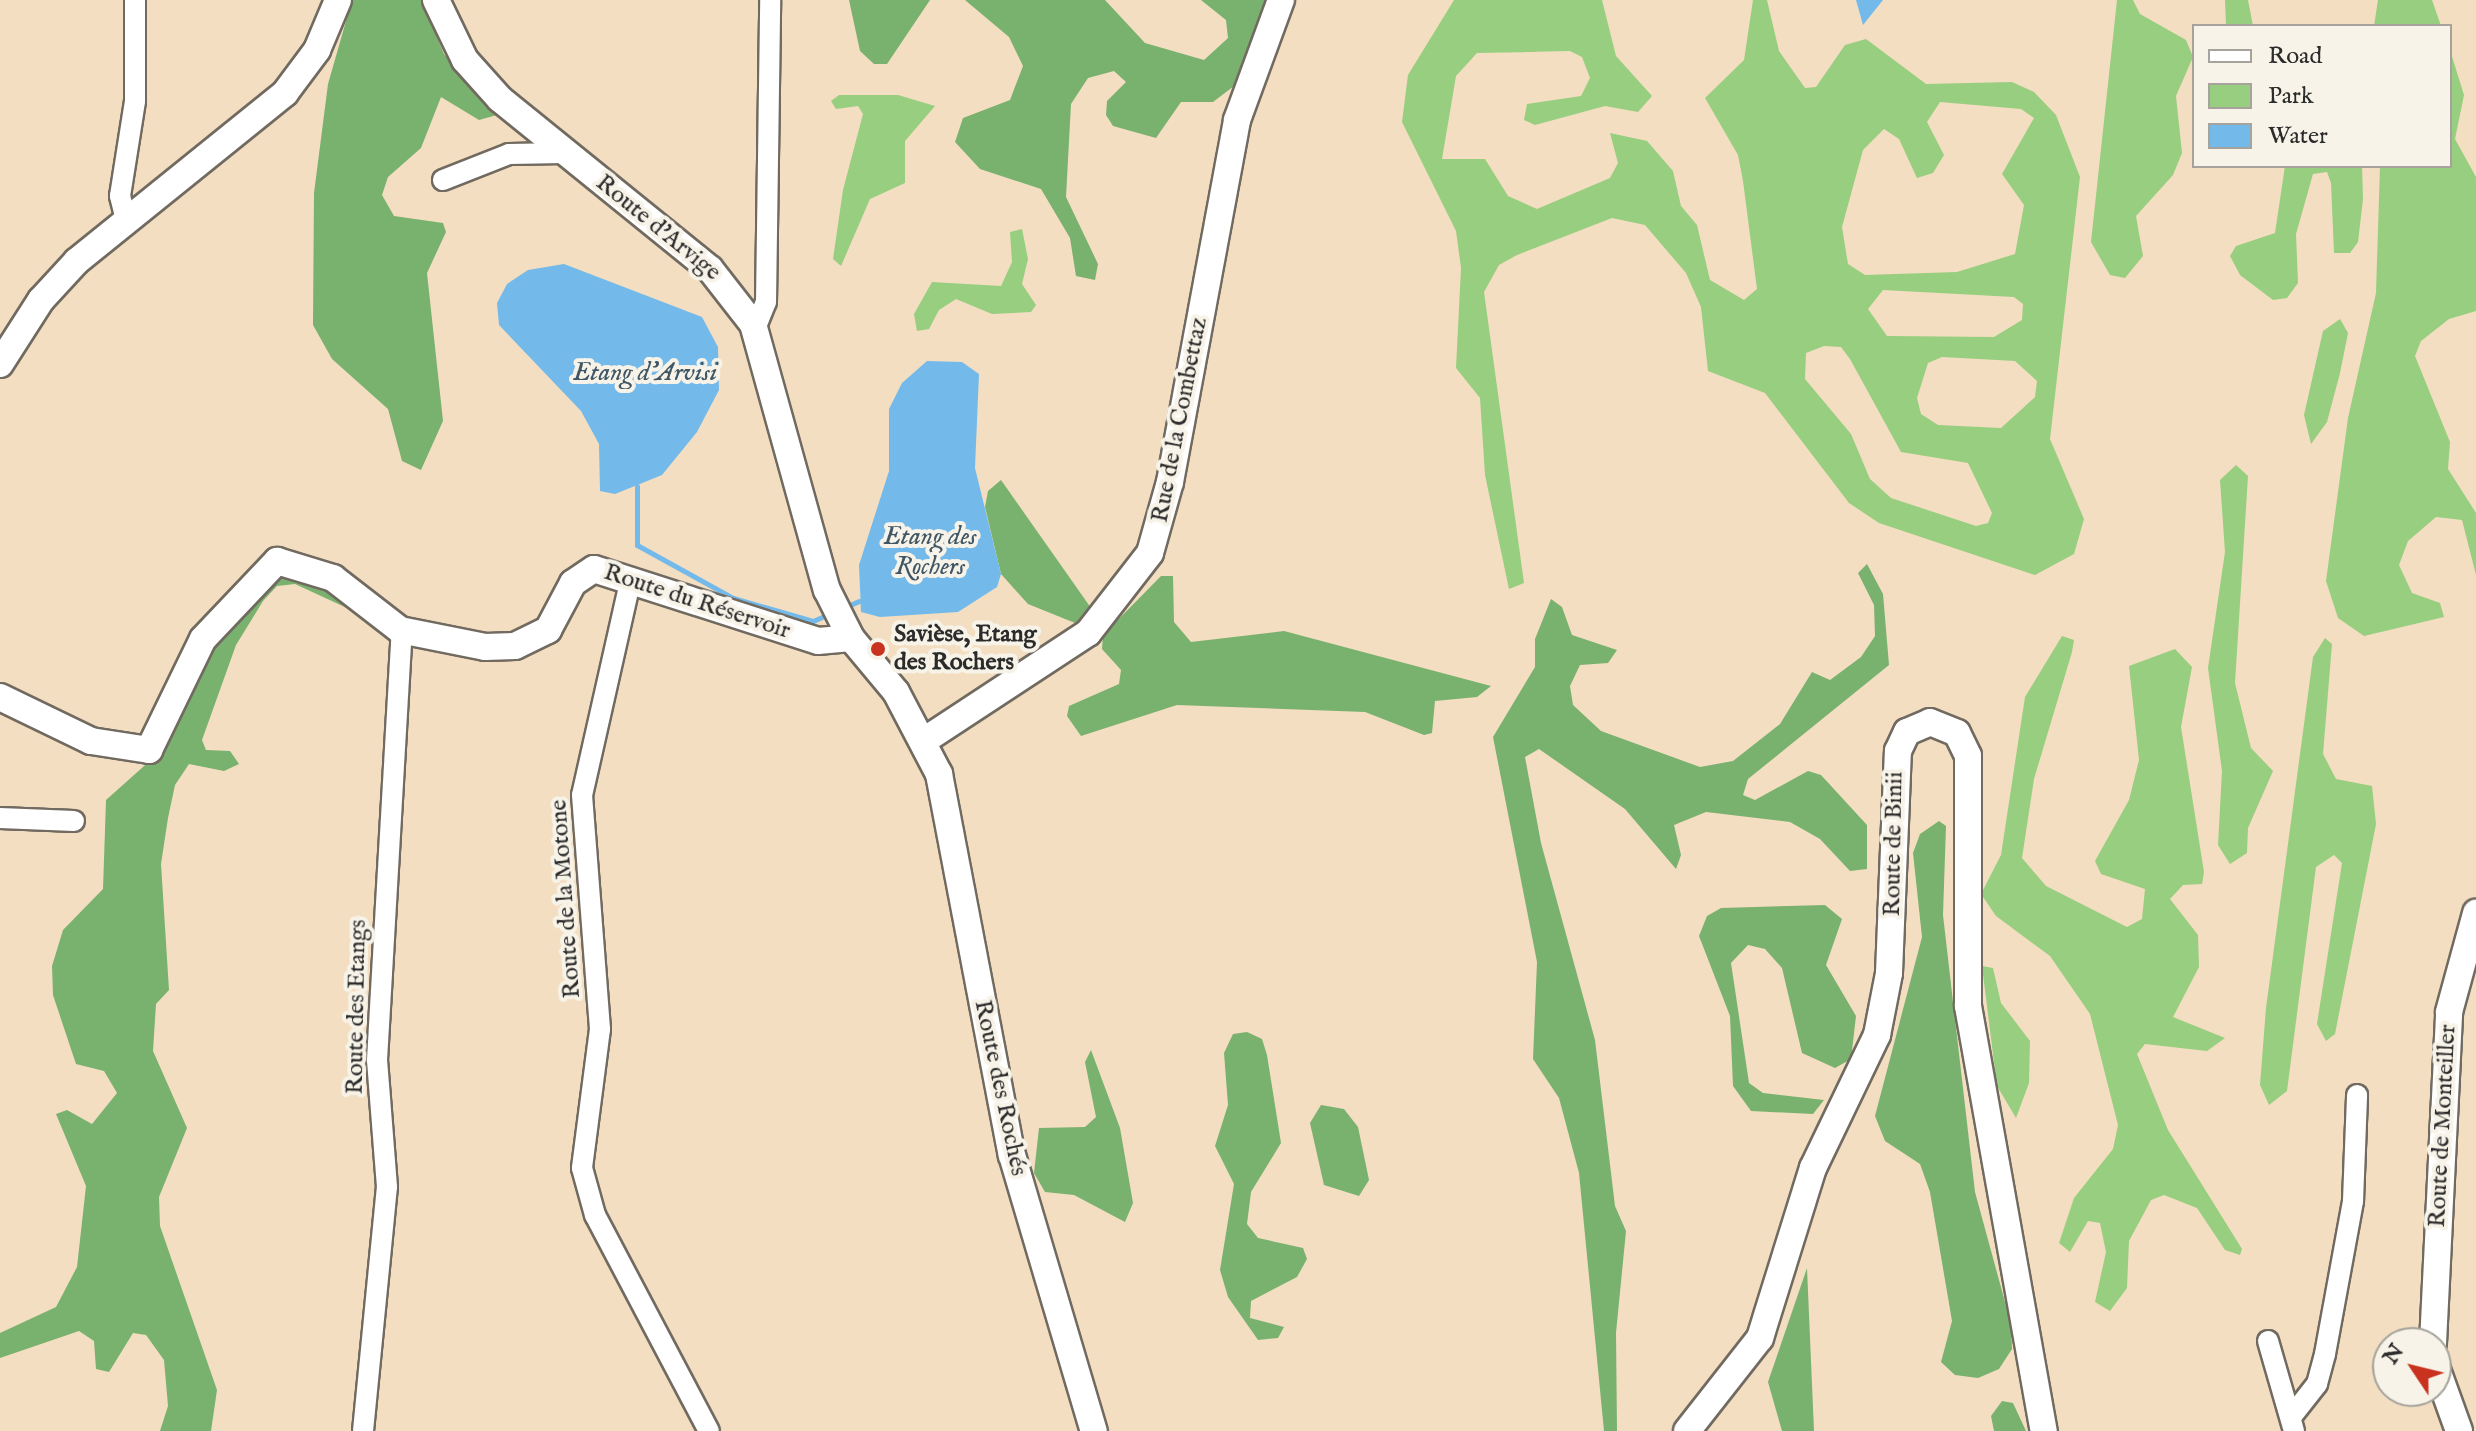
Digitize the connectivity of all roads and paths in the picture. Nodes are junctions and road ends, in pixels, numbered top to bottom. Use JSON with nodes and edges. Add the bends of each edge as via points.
{"nodes":[{"id":1,"x":135,"y":0,"type":"edge"},
{"id":2,"x":338,"y":0,"type":"edge"},
{"id":3,"x":436,"y":0,"type":"edge"},
{"id":4,"x":770,"y":0,"type":"edge"},
{"id":5,"x":1281,"y":0,"type":"edge"},
{"id":6,"x":564,"y":153,"type":"junction"},
{"id":7,"x":443,"y":180,"type":"dead end"},
{"id":8,"x":126,"y":220,"type":"junction"},
{"id":9,"x":755,"y":329,"type":"junction"},
{"id":10,"x":0,"y":364,"type":"edge"},
{"id":11,"x":631,"y":578,"type":"junction"},
{"id":12,"x":402,"y":630,"type":"junction"},
{"id":13,"x":851,"y":638,"type":"junction"},
{"id":14,"x":0,"y":697,"type":"edge"},
{"id":15,"x":925,"y":740,"type":"junction"},
{"id":16,"x":0,"y":818,"type":"edge"},
{"id":17,"x":74,"y":821,"type":"dead end"},
{"id":18,"x":2476,"y":913,"type":"edge"},
{"id":19,"x":2357,"y":1095,"type":"dead end"},
{"id":20,"x":2434,"y":1327,"type":"edge"},
{"id":21,"x":2268,"y":1341,"type":"dead end"},
{"id":22,"x":2450,"y":1407,"type":"edge"},
{"id":23,"x":2292,"y":1424,"type":"edge"},
{"id":24,"x":363,"y":1431,"type":"edge"},
{"id":25,"x":709,"y":1431,"type":"edge"},
{"id":26,"x":1094,"y":1431,"type":"edge"},
{"id":27,"x":1687,"y":1431,"type":"edge"},
{"id":28,"x":2044,"y":1431,"type":"edge"},
{"id":29,"x":2459,"y":1431,"type":"edge"}],
"edges":[{"from":1,"to":8,"type":"street","via":[[135,101],[120,196]]},
{"from":2,"to":8,"type":"street","via":[[317,50],[285,93]]},
{"from":3,"to":6,"type":"street","name":"Route d'Arvige","via":[[476,74]]},
{"from":4,"to":9,"type":"street","via":[[766,302]]},
{"from":5,"to":15,"type":"street","name":"Rue de la Combettaz","via":[[1237,120],[1170,482],[1150,553],[1088,633]]},
{"from":6,"to":7,"type":"street","via":[[509,154]]},
{"from":6,"to":9,"type":"street","name":"Route d'Arvige","via":[[720,278]]},
{"from":8,"to":10,"type":"street","via":[[51,287]]},
{"from":9,"to":13,"type":"street","name":"Route d'Arvige","via":[[809,538]]},
{"from":11,"to":12,"type":"street","name":"Route du Réservoir","via":[[585,572],[554,624],[515,646]]},
{"from":11,"to":13,"type":"street","name":"Route du Réservoir","via":[[818,641]]},
{"from":11,"to":25,"type":"street","name":"Route de la Motone","via":[[582,795],[600,1029],[582,1168],[595,1215]]},
{"from":12,"to":14,"type":"street","name":"Route du Réservoir","via":[[333,578],[277,561],[203,639],[149,750],[91,741]]},
{"from":12,"to":24,"type":"street","name":"Route des Etangs","via":[[377,1060],[387,1187]]},
{"from":13,"to":15,"type":"street","name":"Route des Rochés"},
{"from":15,"to":26,"type":"street","name":"Route des Rochés","via":[[942,786],[1012,1155]]},
{"from":16,"to":17,"type":"street"},
{"from":18,"to":20,"type":"street","name":"Route de Monteiller","via":[[2449,1012]]},
{"from":19,"to":23,"type":"street","via":[[2353,1201],[2325,1354],[2317,1384]]},
{"from":21,"to":23,"type":"street"},
{"from":22,"to":29,"type":"street"},
{"from":27,"to":28,"type":"street","name":"Route de Binii","via":[[1760,1338],[1813,1168],[1877,1035],[1889,981],[1898,751],[1907,732],[1930,722],[1957,733],[1968,756],[1968,1006]]}]}
